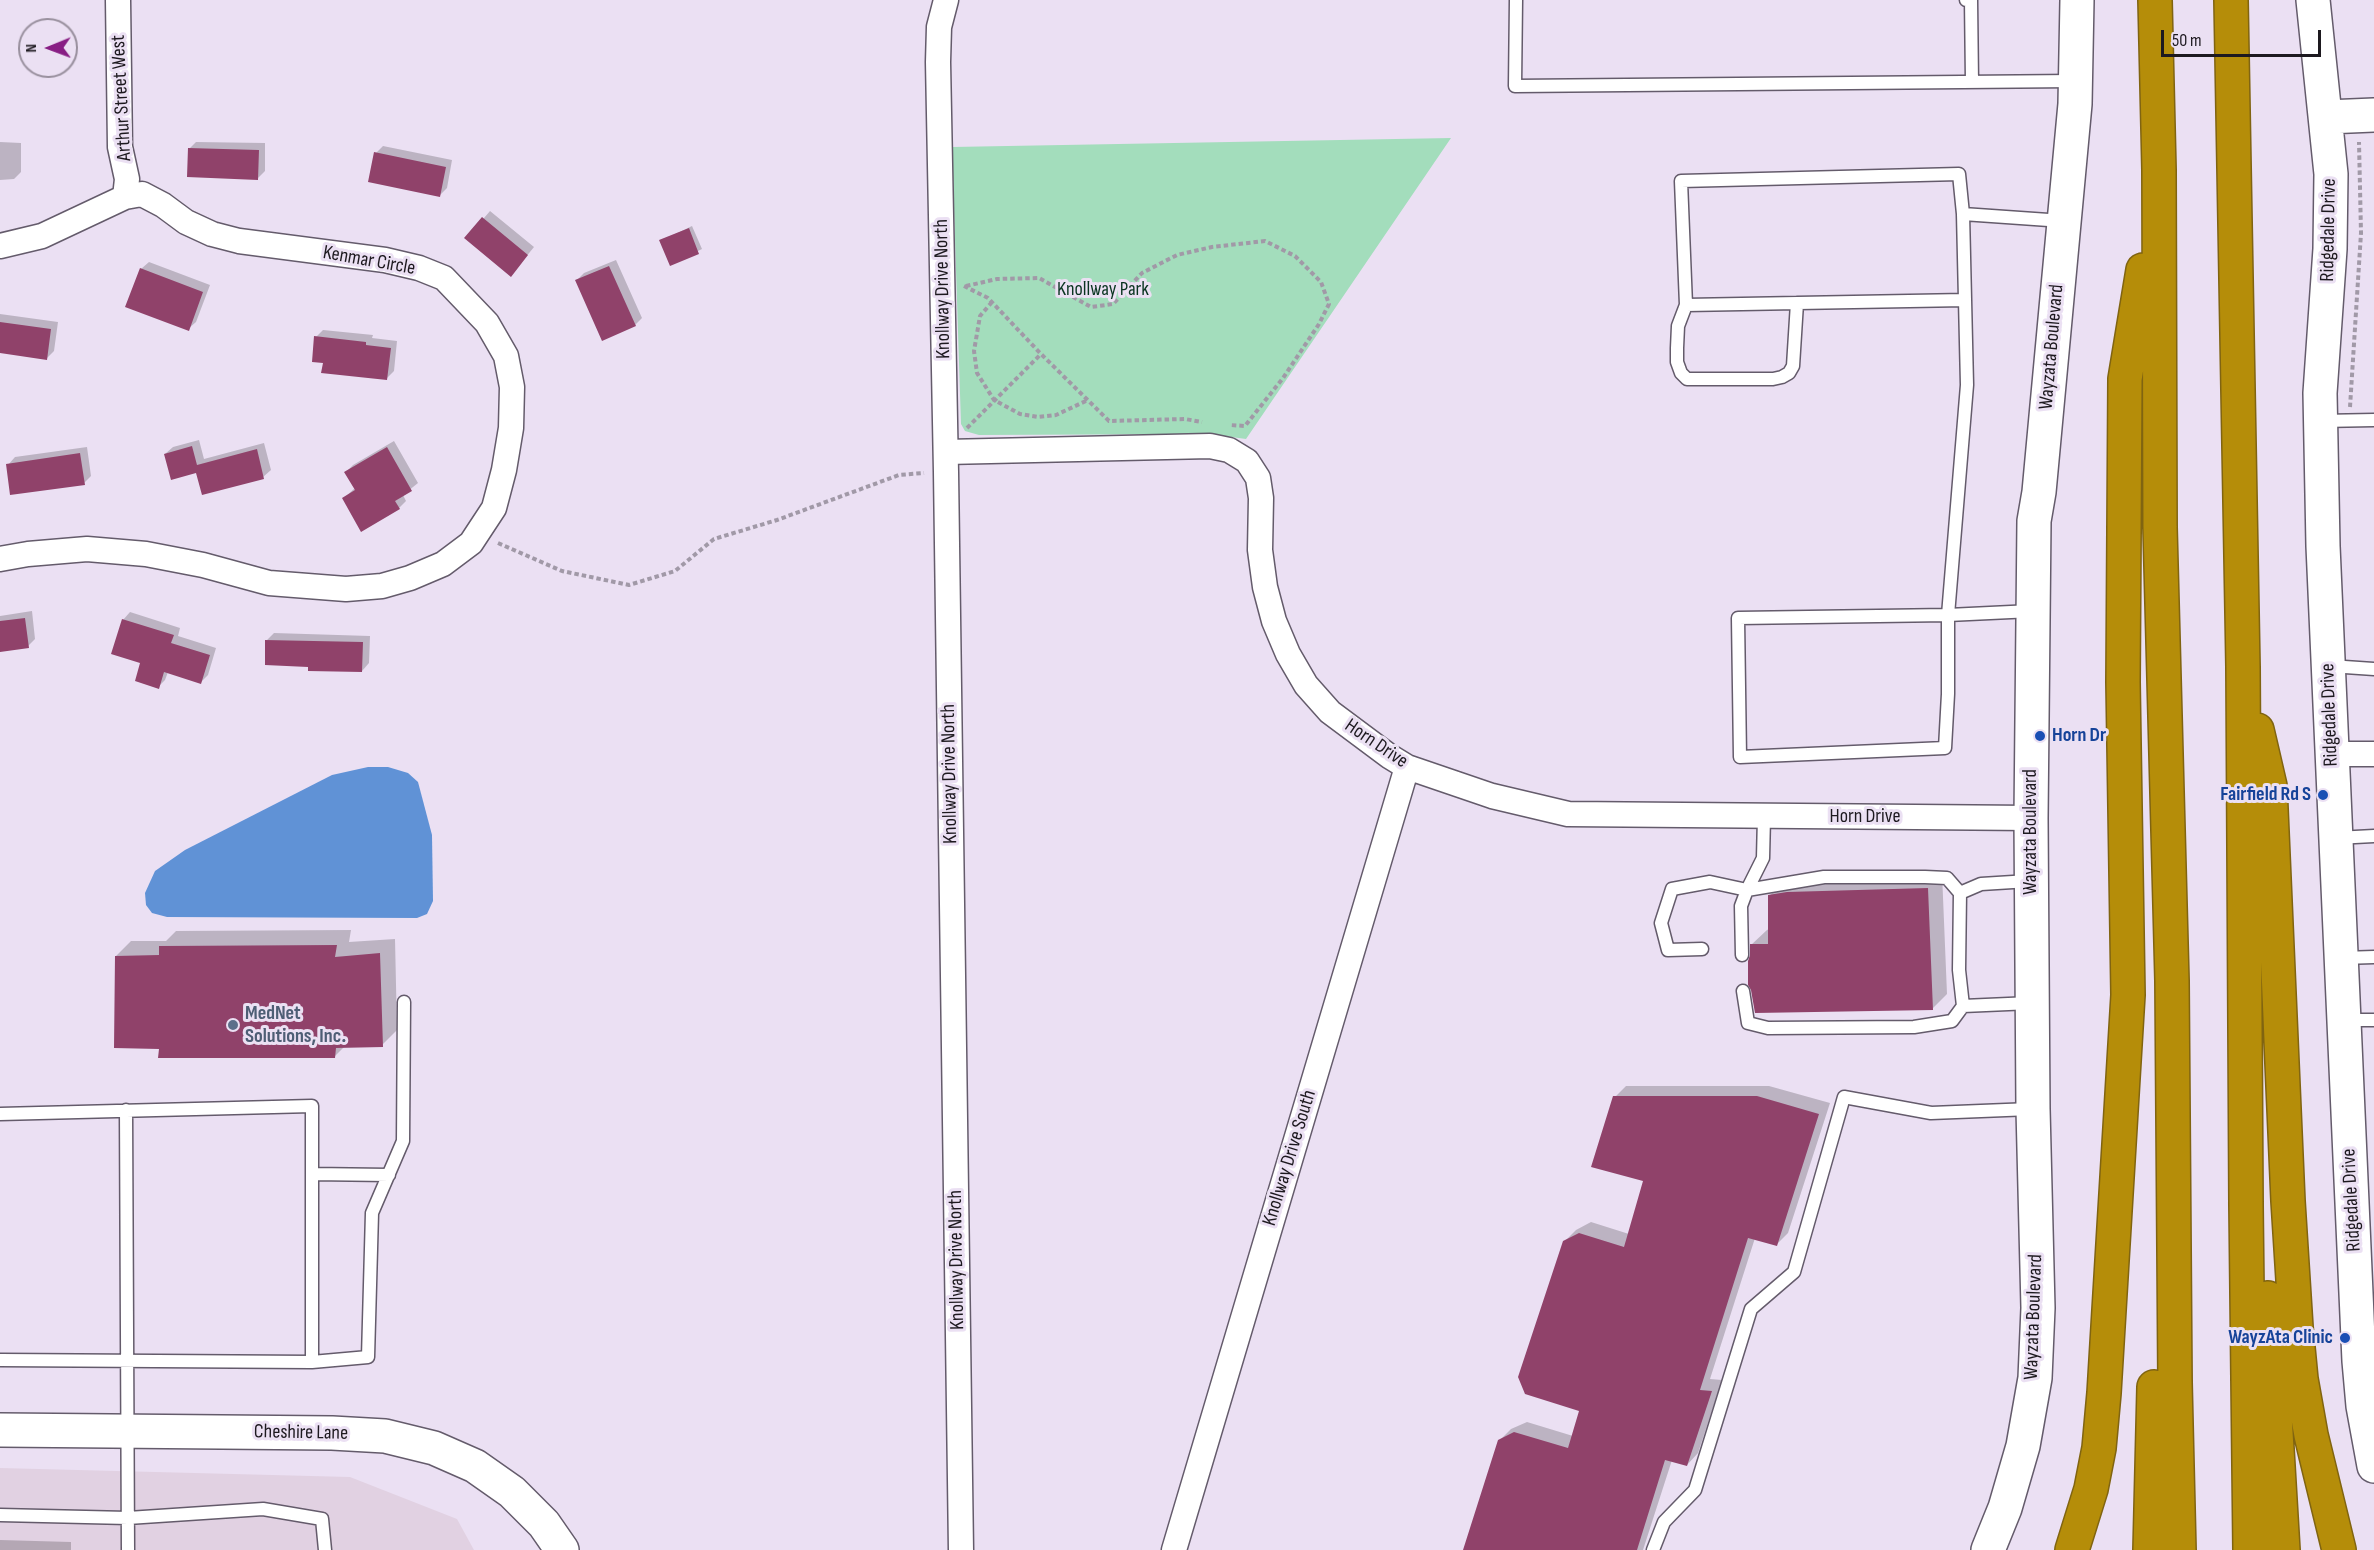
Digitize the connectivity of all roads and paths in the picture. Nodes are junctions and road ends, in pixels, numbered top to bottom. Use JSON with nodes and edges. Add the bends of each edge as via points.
{"nodes":[{"id":1,"x":118,"y":0,"type":"edge"},
{"id":2,"x":946,"y":0,"type":"edge"},
{"id":3,"x":1516,"y":0,"type":"edge"},
{"id":4,"x":1966,"y":0,"type":"edge"},
{"id":5,"x":2077,"y":0,"type":"edge"},
{"id":6,"x":2156,"y":0,"type":"edge"},
{"id":7,"x":2231,"y":0,"type":"edge"},
{"id":8,"x":2313,"y":0,"type":"edge"},
{"id":9,"x":2075,"y":81,"type":"junction"},
{"id":10,"x":1972,"y":82,"type":"junction"},
{"id":11,"x":2374,"y":115,"type":"edge"},
{"id":12,"x":2327,"y":117,"type":"junction"},
{"id":13,"x":2158,"y":170,"type":"junction"},
{"id":14,"x":125,"y":197,"type":"junction"},
{"id":15,"x":1964,"y":214,"type":"junction"},
{"id":16,"x":2064,"y":221,"type":"junction"},
{"id":17,"x":0,"y":246,"type":"edge"},
{"id":18,"x":955,"y":286,"type":"junction"},
{"id":19,"x":1965,"y":300,"type":"junction"},
{"id":20,"x":992,"y":302,"type":"junction"},
{"id":21,"x":1797,"y":303,"type":"junction"},
{"id":22,"x":1686,"y":305,"type":"junction"},
{"id":23,"x":1041,"y":354,"type":"junction"},
{"id":24,"x":994,"y":400,"type":"junction"},
{"id":25,"x":1088,"y":400,"type":"junction"},
{"id":26,"x":2374,"y":420,"type":"edge"},
{"id":27,"x":2320,"y":421,"type":"junction"},
{"id":28,"x":1205,"y":422,"type":"dead end"},
{"id":29,"x":1224,"y":425,"type":"dead end"},
{"id":30,"x":946,"y":462,"type":"junction"},
{"id":31,"x":478,"y":534,"type":"junction"},
{"id":32,"x":0,"y":559,"type":"edge"},
{"id":33,"x":2032,"y":611,"type":"junction"},
{"id":34,"x":1948,"y":615,"type":"junction"},
{"id":35,"x":2328,"y":666,"type":"junction"},
{"id":36,"x":2243,"y":667,"type":"junction"},
{"id":37,"x":2374,"y":669,"type":"edge"},
{"id":38,"x":2332,"y":754,"type":"junction"},
{"id":39,"x":2374,"y":754,"type":"edge"},
{"id":40,"x":1407,"y":767,"type":"junction"},
{"id":41,"x":1764,"y":817,"type":"junction"},
{"id":42,"x":2031,"y":818,"type":"junction"},
{"id":43,"x":2374,"y":836,"type":"edge"},
{"id":44,"x":2335,"y":838,"type":"junction"},
{"id":45,"x":2031,"y":880,"type":"junction"},
{"id":46,"x":1747,"y":890,"type":"junction"},
{"id":47,"x":1960,"y":892,"type":"junction"},
{"id":48,"x":1702,"y":949,"type":"dead end"},
{"id":49,"x":1742,"y":955,"type":"dead end"},
{"id":50,"x":2374,"y":957,"type":"edge"},
{"id":51,"x":2341,"y":958,"type":"junction"},
{"id":52,"x":2245,"y":964,"type":"junction"},
{"id":53,"x":2172,"y":981,"type":"junction"},
{"id":54,"x":1743,"y":992,"type":"dead end"},
{"id":55,"x":404,"y":1002,"type":"dead end"},
{"id":56,"x":2032,"y":1003,"type":"junction"},
{"id":57,"x":1963,"y":1006,"type":"junction"},
{"id":58,"x":2359,"y":1020,"type":"edge"},
{"id":59,"x":2033,"y":1109,"type":"junction"},
{"id":60,"x":126,"y":1110,"type":"junction"},
{"id":61,"x":0,"y":1114,"type":"edge"},
{"id":62,"x":312,"y":1174,"type":"junction"},
{"id":63,"x":389,"y":1175,"type":"junction"},
{"id":64,"x":0,"y":1360,"type":"edge"},
{"id":65,"x":2367,"y":1360,"type":"edge"},
{"id":66,"x":129,"y":1361,"type":"junction"},
{"id":67,"x":312,"y":1362,"type":"junction"},
{"id":68,"x":0,"y":1430,"type":"edge"},
{"id":69,"x":126,"y":1431,"type":"junction"},
{"id":70,"x":2374,"y":1466,"type":"edge"},
{"id":71,"x":0,"y":1515,"type":"edge"},
{"id":72,"x":128,"y":1518,"type":"junction"},
{"id":73,"x":128,"y":1550,"type":"edge"},
{"id":74,"x":325,"y":1550,"type":"edge"},
{"id":75,"x":562,"y":1550,"type":"edge"},
{"id":76,"x":961,"y":1550,"type":"edge"},
{"id":77,"x":1174,"y":1550,"type":"edge"},
{"id":78,"x":1653,"y":1550,"type":"edge"},
{"id":79,"x":1988,"y":1550,"type":"edge"},
{"id":80,"x":2072,"y":1550,"type":"edge"},
{"id":81,"x":2150,"y":1550,"type":"edge"},
{"id":82,"x":2179,"y":1550,"type":"edge"},
{"id":83,"x":2250,"y":1550,"type":"edge"},
{"id":84,"x":2283,"y":1550,"type":"edge"},
{"id":85,"x":2339,"y":1550,"type":"edge"}],
"edges":[{"from":1,"to":14,"type":"street","name":"Arthur Street West","via":[[120,147],[127,179]]},
{"from":2,"to":18,"type":"street","name":"Knollway Drive North","via":[[939,27]]},
{"from":3,"to":10,"type":"lane","via":[[1515,86]]},
{"from":4,"to":10,"type":"lane","via":[[1971,0]]},
{"from":5,"to":9,"type":"street","name":"Wayzata Boulevard"},
{"from":6,"to":13,"type":"highway"},
{"from":7,"to":36,"type":"highway"},
{"from":8,"to":12,"type":"street","name":"Ridgedale Drive"},
{"from":9,"to":10,"type":"lane"},
{"from":9,"to":16,"type":"street","name":"Wayzata Boulevard"},
{"from":11,"to":12,"type":"street"},
{"from":12,"to":27,"type":"street","name":"Ridgedale Drive","via":[[2331,220]]},
{"from":13,"to":53,"type":"highway","via":[[2160,527]]},
{"from":13,"to":80,"type":"highway","via":[[2125,379],[2123,682],[2128,995],[2104,1393],[2091,1489]]},
{"from":14,"to":17,"type":"street","via":[[42,236]]},
{"from":14,"to":31,"type":"street","name":"Kenmar Circle","via":[[142,194],[186,222],[239,241],[418,268],[444,278],[466,298],[487,323],[506,356],[512,387],[504,470],[494,508]]},
{"from":15,"to":16,"type":"lane"},
{"from":15,"to":19,"type":"lane"},
{"from":15,"to":22,"type":"lane","via":[[1959,174],[1681,181]]},
{"from":16,"to":33,"type":"street","name":"Wayzata Boulevard","via":[[2034,521]]},
{"from":18,"to":20,"type":"path"},
{"from":18,"to":29,"type":"path","via":[[1039,278],[1091,307],[1113,304],[1142,273],[1177,255],[1265,241],[1295,256],[1321,282],[1329,304],[1283,378],[1245,426]]},
{"from":18,"to":30,"type":"street","name":"Knollway Drive North"},
{"from":19,"to":21,"type":"lane"},
{"from":19,"to":34,"type":"lane","via":[[1967,385]]},
{"from":20,"to":23,"type":"path"},
{"from":20,"to":24,"type":"path","via":[[980,316],[974,351],[977,373]]},
{"from":21,"to":22,"type":"lane"},
{"from":21,"to":22,"type":"lane","via":[[1793,366],[1782,377],[1773,379],[1686,379],[1677,362],[1677,348],[1678,326]]},
{"from":23,"to":24,"type":"path"},
{"from":23,"to":25,"type":"path"},
{"from":24,"to":25,"type":"path","via":[[1020,414],[1038,417],[1056,415]]},
{"from":24,"to":30,"type":"path"},
{"from":25,"to":28,"type":"path","via":[[1109,421]]},
{"from":26,"to":27,"type":"lane"},
{"from":27,"to":35,"type":"street","name":"Ridgedale Drive"},
{"from":30,"to":31,"type":"path","via":[[714,539],[675,571],[629,585],[562,571]]},
{"from":30,"to":40,"type":"street","name":"Horn Drive","via":[[1210,446],[1229,450],[1247,461],[1258,478],[1261,498],[1260,550],[1265,587],[1288,654],[1306,685],[1330,712]]},
{"from":30,"to":76,"type":"street","name":"Knollway Drive North"},
{"from":31,"to":32,"type":"street","name":"Kenmar Circle","via":[[443,564],[410,578],[382,586],[346,589],[269,583],[146,554],[87,549]]},
{"from":33,"to":34,"type":"lane"},
{"from":33,"to":42,"type":"street","name":"Wayzata Boulevard"},
{"from":34,"to":34,"type":"lane","via":[[1738,618],[1740,757],[1945,748]]},
{"from":35,"to":37,"type":"lane"},
{"from":35,"to":38,"type":"street","name":"Ridgedale Drive"},
{"from":36,"to":52,"type":"highway"},
{"from":36,"to":85,"type":"highway","via":[[2270,786],[2288,1201],[2301,1379]]},
{"from":38,"to":39,"type":"street"},
{"from":38,"to":44,"type":"street","name":"Ridgedale Drive"},
{"from":40,"to":41,"type":"street","name":"Horn Drive","via":[[1492,796],[1568,814]]},
{"from":40,"to":77,"type":"street","name":"Knollway Drive South"},
{"from":41,"to":42,"type":"street","name":"Horn Drive"},
{"from":41,"to":46,"type":"lane","via":[[1764,858]]},
{"from":42,"to":45,"type":"street","name":"Wayzata Boulevard"},
{"from":43,"to":44,"type":"lane"},
{"from":44,"to":51,"type":"street","name":"Ridgedale Drive"},
{"from":45,"to":47,"type":"lane","via":[[1981,884]]},
{"from":45,"to":56,"type":"street","name":"Wayzata Boulevard"},
{"from":46,"to":47,"type":"lane","via":[[1824,877],[1914,877],[1947,878]]},
{"from":46,"to":48,"type":"lane","via":[[1710,882],[1672,889],[1661,923],[1668,950]]},
{"from":46,"to":49,"type":"lane","via":[[1742,906]]},
{"from":47,"to":57,"type":"lane","via":[[1959,970]]},
{"from":50,"to":51,"type":"lane"},
{"from":51,"to":58,"type":"street","name":"Ridgedale Drive"},
{"from":52,"to":83,"type":"highway"},
{"from":52,"to":84,"type":"highway"},
{"from":53,"to":81,"type":"highway","via":[[2157,1213]]},
{"from":53,"to":82,"type":"highway"},
{"from":54,"to":57,"type":"lane","via":[[1748,1023],[1768,1028],[1914,1027],[1952,1021]]},
{"from":55,"to":63,"type":"lane","via":[[403,1141]]},
{"from":56,"to":57,"type":"lane"},
{"from":56,"to":59,"type":"street","name":"Wayzata Boulevard"},
{"from":58,"to":65,"type":"street","name":"Ridgedale Drive"},
{"from":59,"to":78,"type":"lane","via":[[1931,1113],[1845,1097],[1794,1272],[1751,1309],[1695,1490],[1664,1522]]},
{"from":59,"to":79,"type":"street","name":"Wayzata Boulevard","via":[[2038,1308],[2034,1378],[2023,1446]]},
{"from":60,"to":61,"type":"lane"},
{"from":60,"to":62,"type":"lane","via":[[312,1106]]},
{"from":60,"to":66,"type":"lane"},
{"from":62,"to":63,"type":"lane"},
{"from":62,"to":67,"type":"lane"},
{"from":63,"to":67,"type":"lane","via":[[372,1213],[368,1357]]},
{"from":64,"to":66,"type":"lane"},
{"from":65,"to":70,"type":"street","name":"Ridgedale Drive","via":[[2363,1406]]},
{"from":66,"to":67,"type":"lane"},
{"from":66,"to":69,"type":"lane"},
{"from":68,"to":69,"type":"street","name":"Cheshire Lane"},
{"from":69,"to":72,"type":"lane"},
{"from":69,"to":75,"type":"street","name":"Cheshire Lane","via":[[332,1433],[385,1436],[434,1448],[475,1466],[512,1492],[544,1524]]},
{"from":71,"to":72,"type":"lane"},
{"from":72,"to":73,"type":"lane"},
{"from":72,"to":74,"type":"lane","via":[[263,1509],[322,1520]]}]}
